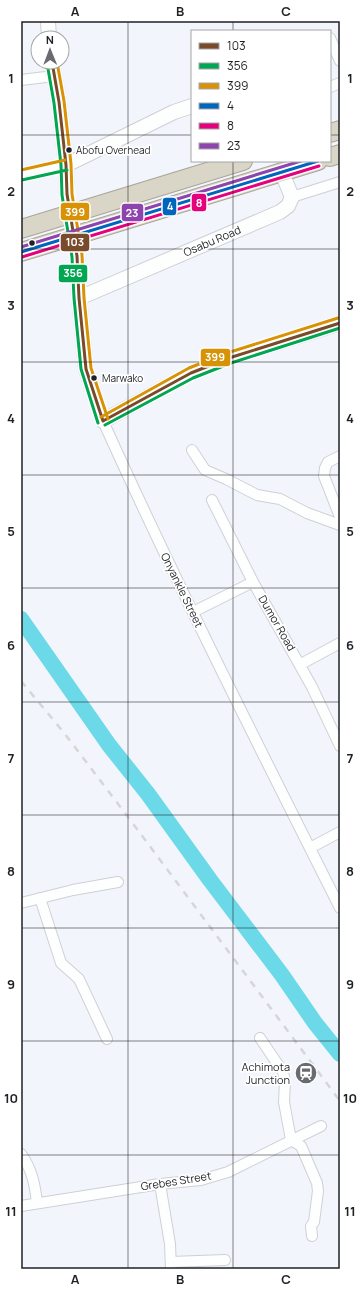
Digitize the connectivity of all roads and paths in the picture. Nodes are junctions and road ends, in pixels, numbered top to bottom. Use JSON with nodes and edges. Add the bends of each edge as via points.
{"nodes":[{"id":1,"x":331,"y":40,"type":"edge"},
{"id":2,"x":340,"y":60,"type":"edge"},
{"id":3,"x":53,"y":70,"type":"edge"},
{"id":4,"x":54,"y":76,"type":"junction"},
{"id":5,"x":21,"y":80,"type":"edge"},
{"id":6,"x":191,"y":106,"type":"edge"},
{"id":7,"x":241,"y":162,"type":"edge"},
{"id":8,"x":315,"y":162,"type":"edge"},
{"id":9,"x":66,"y":165,"type":"junction"},
{"id":10,"x":282,"y":173,"type":"junction"},
{"id":11,"x":21,"y":175,"type":"edge"},
{"id":12,"x":340,"y":182,"type":"edge"},
{"id":13,"x":67,"y":194,"type":"tunnel mouth"},
{"id":14,"x":292,"y":197,"type":"junction"},
{"id":15,"x":21,"y":229,"type":"edge"},
{"id":16,"x":21,"y":252,"type":"edge"},
{"id":17,"x":77,"y":256,"type":"tunnel mouth"},
{"id":18,"x":79,"y":298,"type":"junction"},
{"id":19,"x":340,"y":323,"type":"edge"},
{"id":20,"x":103,"y":421,"type":"junction"},
{"id":21,"x":192,"y":450,"type":"dead end"},
{"id":22,"x":340,"y":456,"type":"edge"},
{"id":23,"x":212,"y":500,"type":"dead end"},
{"id":24,"x":340,"y":517,"type":"edge"},
{"id":25,"x":340,"y":525,"type":"edge"},
{"id":26,"x":254,"y":582,"type":"junction"},
{"id":27,"x":193,"y":612,"type":"junction"},
{"id":28,"x":340,"y":643,"type":"edge"},
{"id":29,"x":300,"y":664,"type":"junction"},
{"id":30,"x":340,"y":746,"type":"edge"},
{"id":31,"x":340,"y":832,"type":"edge"},
{"id":32,"x":310,"y":848,"type":"junction"},
{"id":33,"x":118,"y":882,"type":"dead end"},
{"id":34,"x":40,"y":898,"type":"junction"},
{"id":35,"x":21,"y":902,"type":"edge"},
{"id":36,"x":340,"y":908,"type":"edge"},
{"id":37,"x":260,"y":1038,"type":"dead end"},
{"id":38,"x":107,"y":1039,"type":"dead end"},
{"id":39,"x":321,"y":1126,"type":"dead end"},
{"id":40,"x":291,"y":1140,"type":"junction"},
{"id":41,"x":21,"y":1154,"type":"edge"},
{"id":42,"x":160,"y":1184,"type":"junction"},
{"id":43,"x":37,"y":1203,"type":"junction"},
{"id":44,"x":21,"y":1206,"type":"edge"},
{"id":45,"x":312,"y":1236,"type":"dead end"},
{"id":46,"x":225,"y":1260,"type":"dead end"},
{"id":47,"x":171,"y":1266,"type":"edge"}],
"edges":[{"from":1,"to":2,"type":"street"},
{"from":3,"to":4,"type":"street"},
{"from":4,"to":5,"type":"street"},
{"from":4,"to":9,"type":"street"},
{"from":6,"to":9,"type":"street","via":[[174,112]]},
{"from":7,"to":15,"type":"highway"},
{"from":8,"to":10,"type":"highway"},
{"from":9,"to":11,"type":"street"},
{"from":9,"to":13,"type":"street"},
{"from":10,"to":14,"type":"street"},
{"from":10,"to":16,"type":"highway"},
{"from":12,"to":14,"type":"street"},
{"from":14,"to":18,"type":"street","name":"Osabu Road","via":[[288,206],[280,212]]},
{"from":17,"to":18,"type":"street","name":"Onyankle Street"},
{"from":18,"to":20,"type":"street","name":"Onyankle Street","via":[[86,369]]},
{"from":19,"to":20,"type":"street","via":[[229,358],[191,373]]},
{"from":20,"to":27,"type":"street","name":"Onyankle Street"},
{"from":21,"to":25,"type":"street","via":[[205,470],[257,495],[280,499],[307,513]]},
{"from":22,"to":24,"type":"street","via":[[328,462],[324,476]]},
{"from":23,"to":26,"type":"street","name":"Dumor Road"},
{"from":26,"to":27,"type":"street"},
{"from":26,"to":29,"type":"street","name":"Dumor Road"},
{"from":27,"to":32,"type":"street","name":"Onyankle Street"},
{"from":28,"to":29,"type":"street"},
{"from":29,"to":30,"type":"street","name":"Dumor Road"},
{"from":31,"to":32,"type":"street"},
{"from":32,"to":36,"type":"street","name":"Onyankle Street"},
{"from":33,"to":34,"type":"street"},
{"from":34,"to":35,"type":"street"},
{"from":34,"to":38,"type":"street","via":[[61,963],[79,979]]},
{"from":37,"to":40,"type":"street","via":[[283,1072],[284,1102]]},
{"from":39,"to":40,"type":"street","name":"Grebes Street"},
{"from":40,"to":42,"type":"street","name":"Grebes Street","via":[[228,1172],[201,1180]]},
{"from":40,"to":45,"type":"street","via":[[301,1146],[317,1183]]},
{"from":41,"to":43,"type":"street","via":[[34,1179]]},
{"from":42,"to":43,"type":"street","name":"Grebes Street"},
{"from":42,"to":47,"type":"street"},
{"from":43,"to":44,"type":"street","name":"Grebes Street"},
{"from":46,"to":47,"type":"street"}]}
